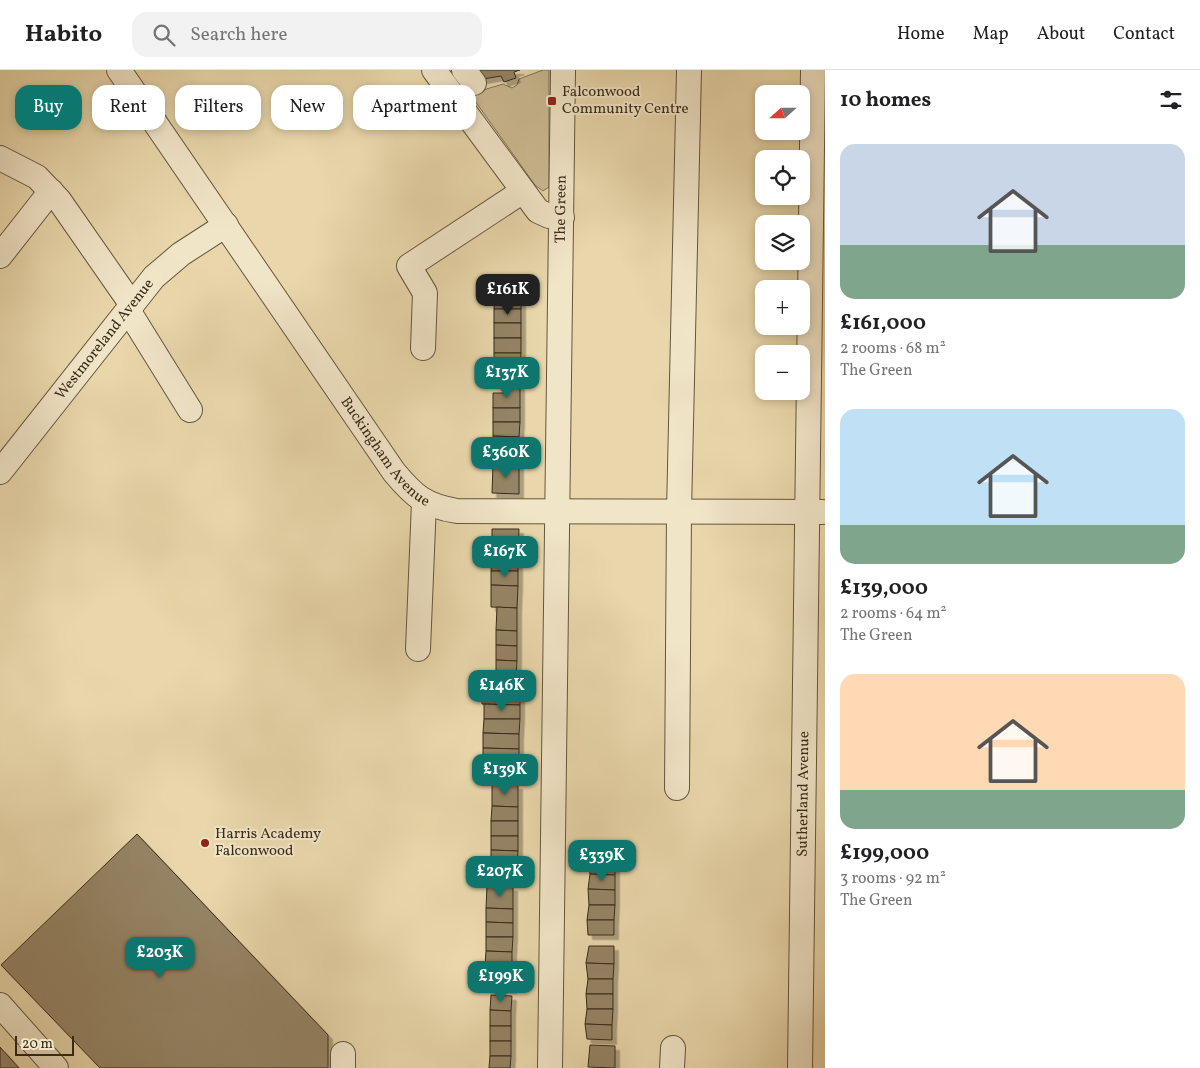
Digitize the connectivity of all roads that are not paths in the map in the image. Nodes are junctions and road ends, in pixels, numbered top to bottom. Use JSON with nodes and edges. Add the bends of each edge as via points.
{"nodes":[{"id":1,"x":119,"y":70,"type":"edge"},
{"id":2,"x":434,"y":70,"type":"edge"},
{"id":3,"x":563,"y":70,"type":"edge"},
{"id":4,"x":690,"y":70,"type":"edge"},
{"id":5,"x":813,"y":70,"type":"edge"},
{"id":6,"x":0,"y":158,"type":"edge"},
{"id":7,"x":51,"y":191,"type":"junction"},
{"id":8,"x":523,"y":191,"type":"junction"},
{"id":9,"x":562,"y":217,"type":"junction"},
{"id":10,"x":226,"y":225,"type":"junction"},
{"id":11,"x":0,"y":256,"type":"edge"},
{"id":12,"x":130,"y":308,"type":"junction"},
{"id":13,"x":423,"y":348,"type":"dead end"},
{"id":14,"x":190,"y":410,"type":"dead end"},
{"id":15,"x":0,"y":472,"type":"edge"},
{"id":16,"x":424,"y":502,"type":"junction"},
{"id":17,"x":559,"y":511,"type":"junction"},
{"id":18,"x":679,"y":512,"type":"junction"},
{"id":19,"x":817,"y":512,"type":"edge"},
{"id":20,"x":418,"y":649,"type":"dead end"},
{"id":21,"x":677,"y":788,"type":"dead end"},
{"id":22,"x":0,"y":1005,"type":"edge"},
{"id":23,"x":56,"y":1068,"type":"edge"},
{"id":24,"x":550,"y":1068,"type":"edge"},
{"id":25,"x":800,"y":1068,"type":"edge"}],
"edges":[{"from":1,"to":10,"type":"street","name":"Buckingham Avenue"},
{"from":2,"to":8,"type":"street"},
{"from":3,"to":9,"type":"street","name":"The Green"},
{"from":4,"to":18,"type":"street"},
{"from":5,"to":19,"type":"street","name":"Sutherland Avenue"},
{"from":6,"to":7,"type":"street","via":[[37,177]]},
{"from":7,"to":11,"type":"street"},
{"from":7,"to":12,"type":"street"},
{"from":8,"to":9,"type":"street","via":[[538,211]]},
{"from":8,"to":13,"type":"street","via":[[409,266],[424,293]]},
{"from":9,"to":17,"type":"street","name":"The Green"},
{"from":10,"to":12,"type":"street","name":"Westmoreland Avenue","via":[[166,266]]},
{"from":10,"to":16,"type":"street","name":"Buckingham Avenue","via":[[394,472]]},
{"from":12,"to":14,"type":"street"},
{"from":12,"to":15,"type":"street","name":"Westmoreland Avenue"},
{"from":16,"to":17,"type":"street","name":"Buckingham Avenue","via":[[457,511]]},
{"from":16,"to":20,"type":"street"},
{"from":17,"to":18,"type":"street","name":"Buckingham Avenue"},
{"from":17,"to":24,"type":"street","name":"The Green"},
{"from":18,"to":19,"type":"street","name":"Buckingham Avenue"},
{"from":18,"to":21,"type":"street"},
{"from":19,"to":25,"type":"street","name":"Sutherland Avenue"},
{"from":22,"to":23,"type":"street"}]}
